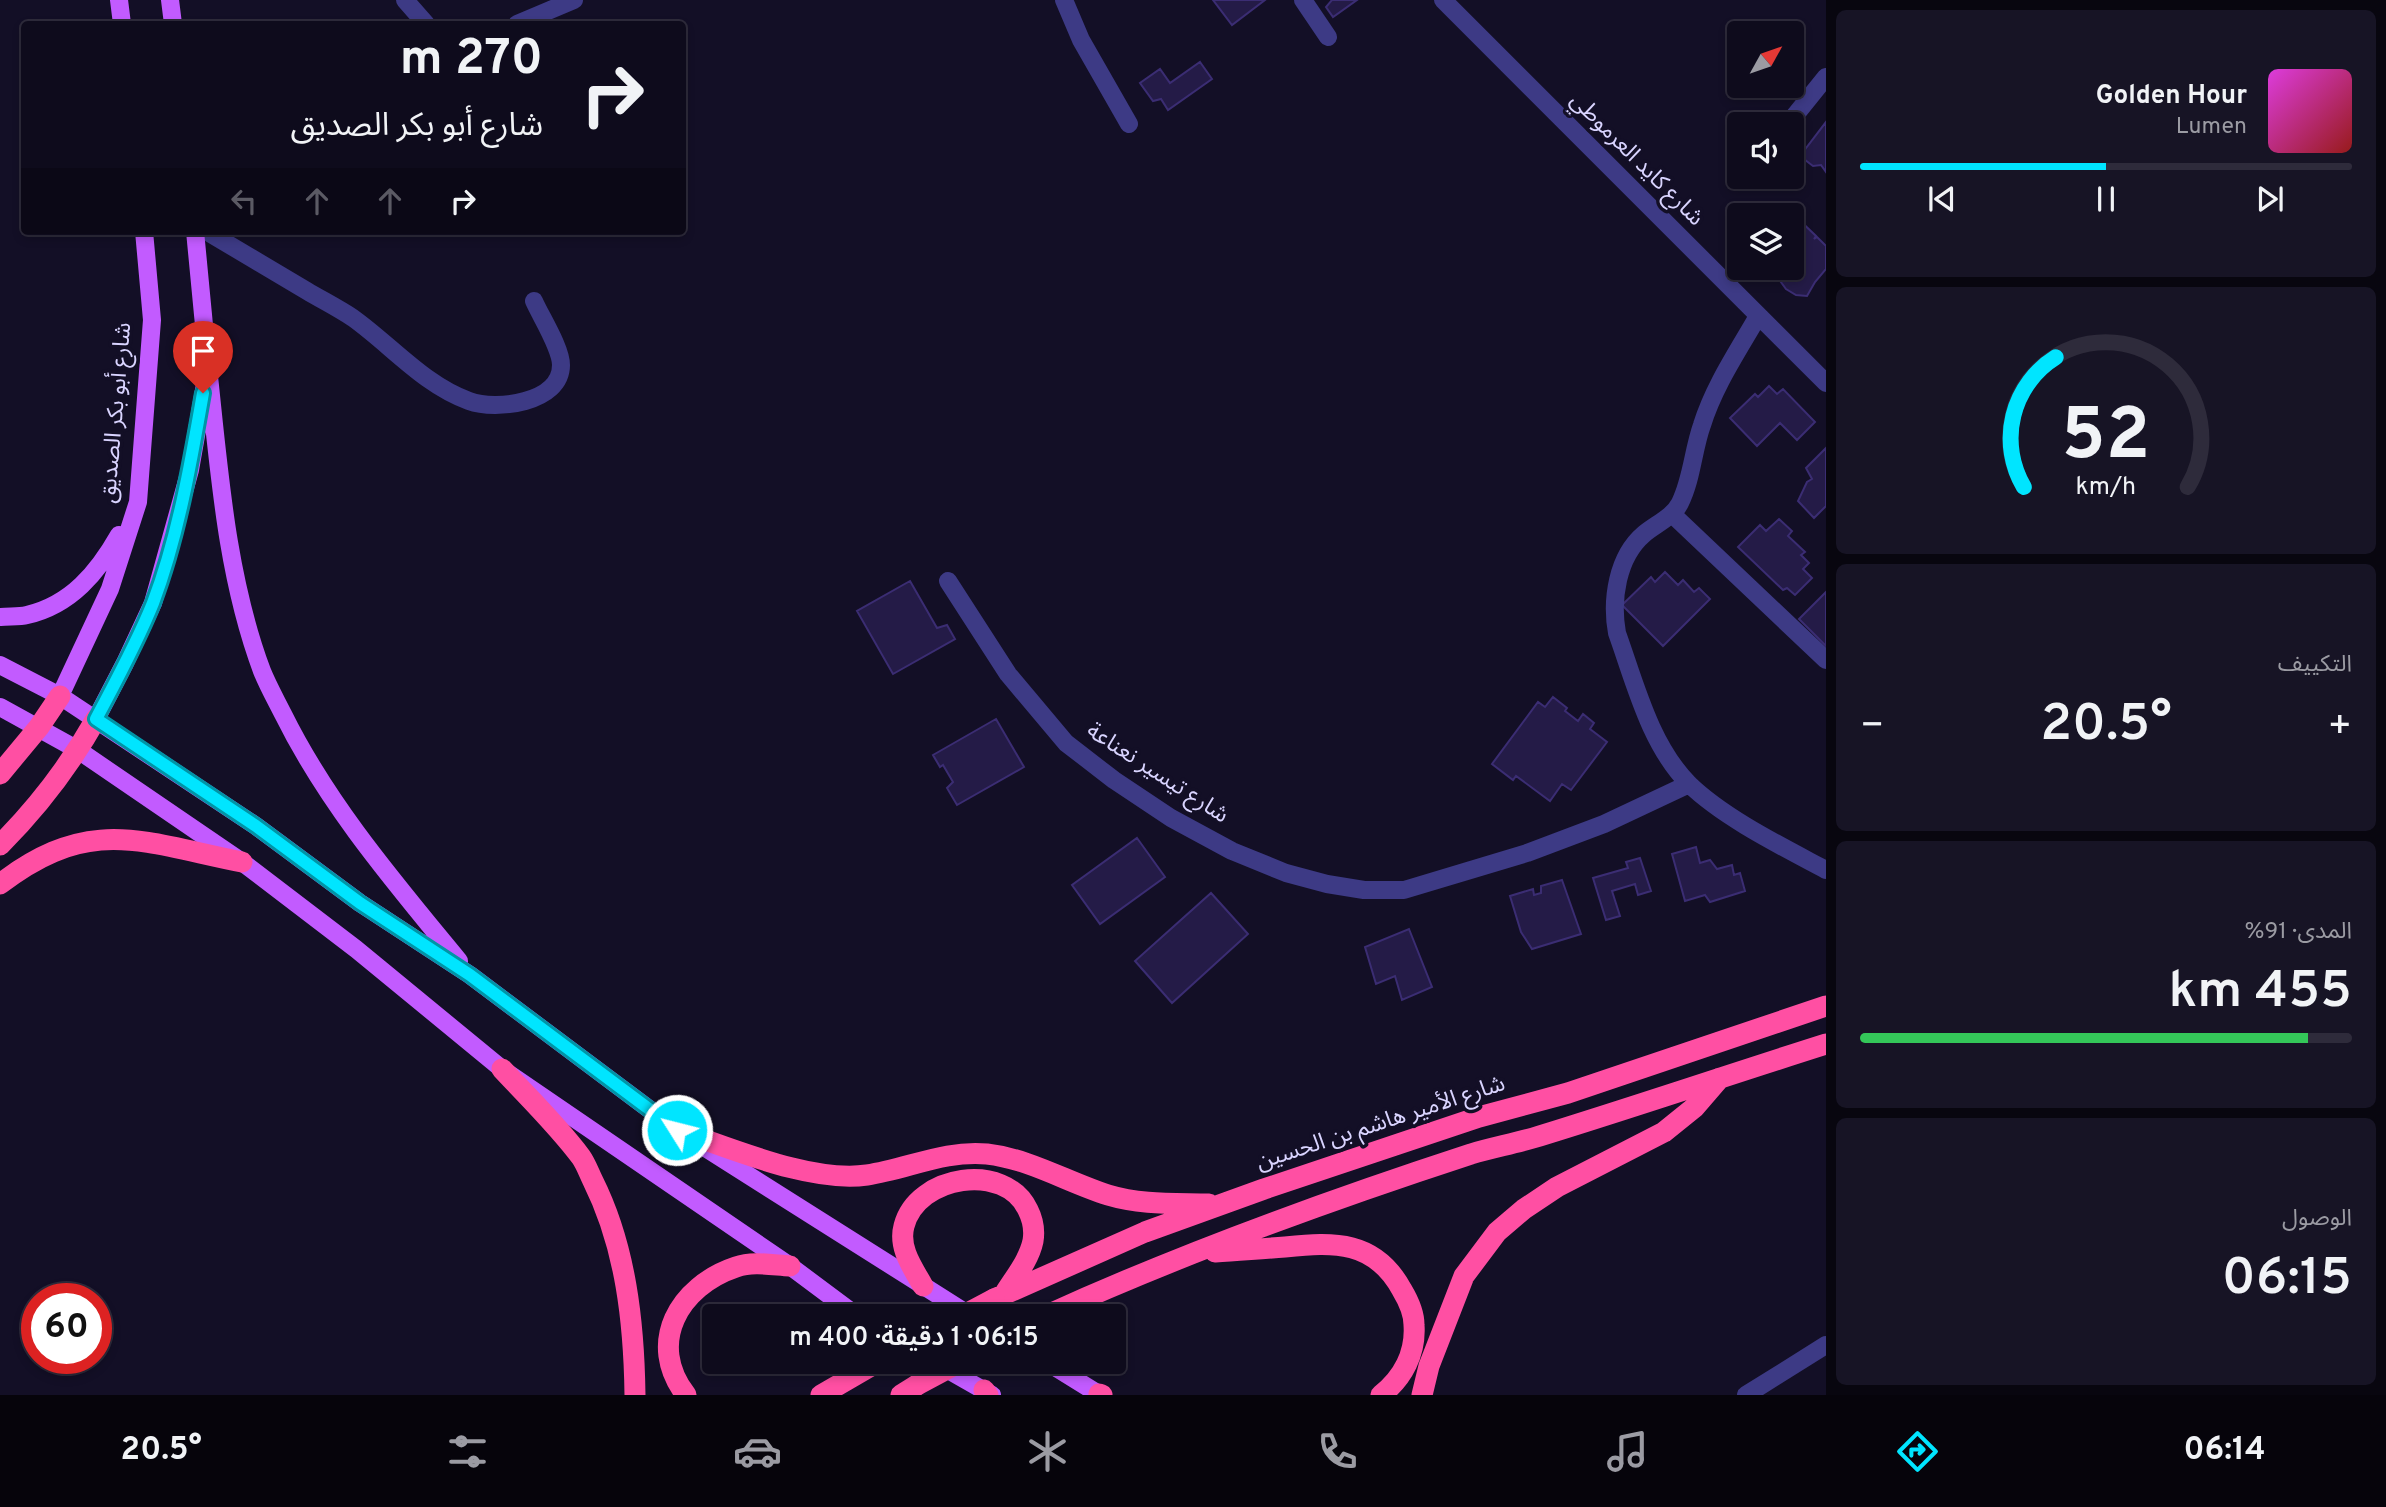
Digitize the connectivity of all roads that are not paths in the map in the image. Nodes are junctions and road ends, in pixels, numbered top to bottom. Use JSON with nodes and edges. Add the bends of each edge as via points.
{"nodes":[{"id":1,"x":119,"y":0,"type":"edge"},
{"id":2,"x":170,"y":0,"type":"edge"},
{"id":3,"x":405,"y":0,"type":"edge"},
{"id":4,"x":574,"y":0,"type":"edge"},
{"id":5,"x":1064,"y":0,"type":"edge"},
{"id":6,"x":1303,"y":0,"type":"edge"},
{"id":7,"x":1443,"y":0,"type":"edge"},
{"id":8,"x":122,"y":21,"type":"edge"},
{"id":9,"x":173,"y":21,"type":"edge"},
{"id":10,"x":423,"y":21,"type":"edge"},
{"id":11,"x":524,"y":21,"type":"edge"},
{"id":12,"x":1328,"y":37,"type":"dead end"},
{"id":13,"x":1826,"y":77,"type":"edge"},
{"id":14,"x":1798,"y":112,"type":"edge"},
{"id":15,"x":1129,"y":124,"type":"dead end"},
{"id":16,"x":145,"y":235,"type":"edge"},
{"id":17,"x":195,"y":235,"type":"edge"},
{"id":18,"x":213,"y":235,"type":"edge"},
{"id":19,"x":534,"y":301,"type":"dead end"},
{"id":20,"x":1758,"y":316,"type":"junction"},
{"id":21,"x":208,"y":367,"type":"junction"},
{"id":22,"x":1826,"y":383,"type":"edge"},
{"id":23,"x":138,"y":502,"type":"junction"},
{"id":24,"x":1672,"y":514,"type":"junction"},
{"id":25,"x":948,"y":581,"type":"dead end"},
{"id":26,"x":0,"y":617,"type":"edge"},
{"id":27,"x":1826,"y":660,"type":"edge"},
{"id":28,"x":0,"y":665,"type":"edge"},
{"id":29,"x":60,"y":696,"type":"junction"},
{"id":30,"x":0,"y":707,"type":"edge"},
{"id":31,"x":96,"y":719,"type":"junction"},
{"id":32,"x":39,"y":727,"type":"junction"},
{"id":33,"x":78,"y":750,"type":"junction"},
{"id":34,"x":0,"y":774,"type":"edge"},
{"id":35,"x":1689,"y":784,"type":"junction"},
{"id":36,"x":0,"y":845,"type":"edge"},
{"id":37,"x":242,"y":862,"type":"junction"},
{"id":38,"x":1826,"y":870,"type":"edge"},
{"id":39,"x":0,"y":884,"type":"edge"},
{"id":40,"x":470,"y":975,"type":"junction"},
{"id":41,"x":1826,"y":1006,"type":"edge"},
{"id":42,"x":1826,"y":1044,"type":"edge"},
{"id":43,"x":502,"y":1069,"type":"junction"},
{"id":44,"x":1720,"y":1078,"type":"junction"},
{"id":45,"x":677,"y":1130,"type":"junction"},
{"id":46,"x":1221,"y":1205,"type":"junction"},
{"id":47,"x":1188,"y":1254,"type":"junction"},
{"id":48,"x":790,"y":1266,"type":"junction"},
{"id":49,"x":923,"y":1286,"type":"junction"},
{"id":50,"x":1000,"y":1296,"type":"junction"},
{"id":51,"x":841,"y":1304,"type":"edge"},
{"id":52,"x":952,"y":1304,"type":"edge"},
{"id":53,"x":985,"y":1304,"type":"edge"},
{"id":54,"x":1071,"y":1304,"type":"edge"},
{"id":55,"x":1826,"y":1345,"type":"edge"},
{"id":56,"x":857,"y":1374,"type":"edge"},
{"id":57,"x":938,"y":1374,"type":"edge"},
{"id":58,"x":955,"y":1374,"type":"edge"},
{"id":59,"x":1066,"y":1374,"type":"edge"},
{"id":60,"x":909,"y":1390,"type":"edge"},
{"id":61,"x":988,"y":1393,"type":"edge"},
{"id":62,"x":635,"y":1395,"type":"edge"},
{"id":63,"x":686,"y":1395,"type":"edge"},
{"id":64,"x":821,"y":1395,"type":"edge"},
{"id":65,"x":1100,"y":1395,"type":"edge"},
{"id":66,"x":1381,"y":1395,"type":"edge"},
{"id":67,"x":1422,"y":1395,"type":"edge"},
{"id":68,"x":1746,"y":1395,"type":"edge"}],
"edges":[{"from":1,"to":8,"type":"main road"},
{"from":2,"to":9,"type":"main road"},
{"from":3,"to":10,"type":"street"},
{"from":4,"to":11,"type":"street"},
{"from":5,"to":15,"type":"street","via":[[1081,40]]},
{"from":6,"to":12,"type":"street"},
{"from":7,"to":20,"type":"street","name":"شارع كايد العرموطي"},
{"from":13,"to":14,"type":"street"},
{"from":16,"to":23,"type":"main road","name":"شارع أبو بكر الصديق","via":[[152,330]]},
{"from":17,"to":21,"type":"main road"},
{"from":18,"to":19,"type":"street","via":[[353,318],[436,384],[479,404],[527,400],[547,391],[558,377],[559,355]]},
{"from":20,"to":22,"type":"street","name":"شارع كايد العرموطي"},
{"from":20,"to":24,"type":"street","via":[[1712,397],[1680,503]]},
{"from":21,"to":31,"type":"main road","via":[[190,470],[153,603]]},
{"from":21,"to":40,"type":"main road","via":[[226,523],[249,634],[263,674],[296,741],[347,821]]},
{"from":23,"to":26,"type":"main road","via":[[105,559],[77,592],[26,615]]},
{"from":23,"to":29,"type":"main road","name":"شارع أبو بكر الصديق","via":[[110,589]]},
{"from":24,"to":27,"type":"street"},
{"from":24,"to":35,"type":"street","via":[[1641,537],[1629,553],[1617,582],[1615,619],[1657,736]]},
{"from":25,"to":35,"type":"street","name":"شارع تيسير نعناعة","via":[[1008,674],[1066,743],[1171,818],[1286,873],[1364,890],[1404,890],[1527,853]]},
{"from":28,"to":29,"type":"main road"},
{"from":29,"to":31,"type":"main road"},
{"from":29,"to":32,"type":"highway","name":"شارع أبو بكر الصديق"},
{"from":30,"to":32,"type":"main road"},
{"from":31,"to":33,"type":"highway"},
{"from":31,"to":40,"type":"main road"},
{"from":32,"to":33,"type":"main road"},
{"from":32,"to":34,"type":"highway","name":"شارع أبو بكر الصديق"},
{"from":33,"to":36,"type":"highway"},
{"from":33,"to":37,"type":"main road"},
{"from":35,"to":38,"type":"street","via":[[1713,804]]},
{"from":37,"to":39,"type":"highway","via":[[135,840],[96,839],[42,856]]},
{"from":37,"to":43,"type":"main road"},
{"from":40,"to":45,"type":"main road"},
{"from":41,"to":46,"type":"highway","name":"شارع الأمير هاشم بن الحسين","via":[[1568,1093],[1479,1116]]},
{"from":42,"to":44,"type":"highway"},
{"from":43,"to":48,"type":"main road"},
{"from":43,"to":62,"type":"highway","via":[[582,1159],[600,1195],[629,1307]]},
{"from":44,"to":47,"type":"highway","via":[[1474,1153]]},
{"from":44,"to":67,"type":"highway","via":[[1695,1107],[1664,1132],[1557,1187],[1497,1232],[1464,1276]]},
{"from":45,"to":46,"type":"highway","via":[[804,1172],[867,1175],[938,1156],[988,1154],[1038,1166],[1131,1201]]},
{"from":45,"to":49,"type":"main road"},
{"from":46,"to":50,"type":"highway","name":"شارع الأمير هاشم بن الحسين","via":[[1145,1232]]},
{"from":47,"to":54,"type":"highway"},
{"from":47,"to":66,"type":"highway","via":[[1327,1244],[1349,1246],[1374,1257],[1395,1278],[1407,1299],[1415,1335],[1402,1373]]},
{"from":48,"to":51,"type":"main road"},
{"from":48,"to":63,"type":"highway","via":[[754,1263],[736,1267],[693,1291],[679,1309],[668,1343],[672,1370]]},
{"from":49,"to":50,"type":"highway","via":[[905,1253],[904,1226],[919,1201],[953,1182],[996,1182],[1021,1197],[1034,1224],[1029,1252]]},
{"from":49,"to":52,"type":"main road"},
{"from":50,"to":53,"type":"highway","name":"شارع الأمير هاشم بن الحسين","bridge":true},
{"from":55,"to":68,"type":"street"},
{"from":56,"to":64,"type":"highway"},
{"from":57,"to":60,"type":"highway","bridge":true},
{"from":58,"to":61,"type":"main road"},
{"from":59,"to":65,"type":"main road"}]}
